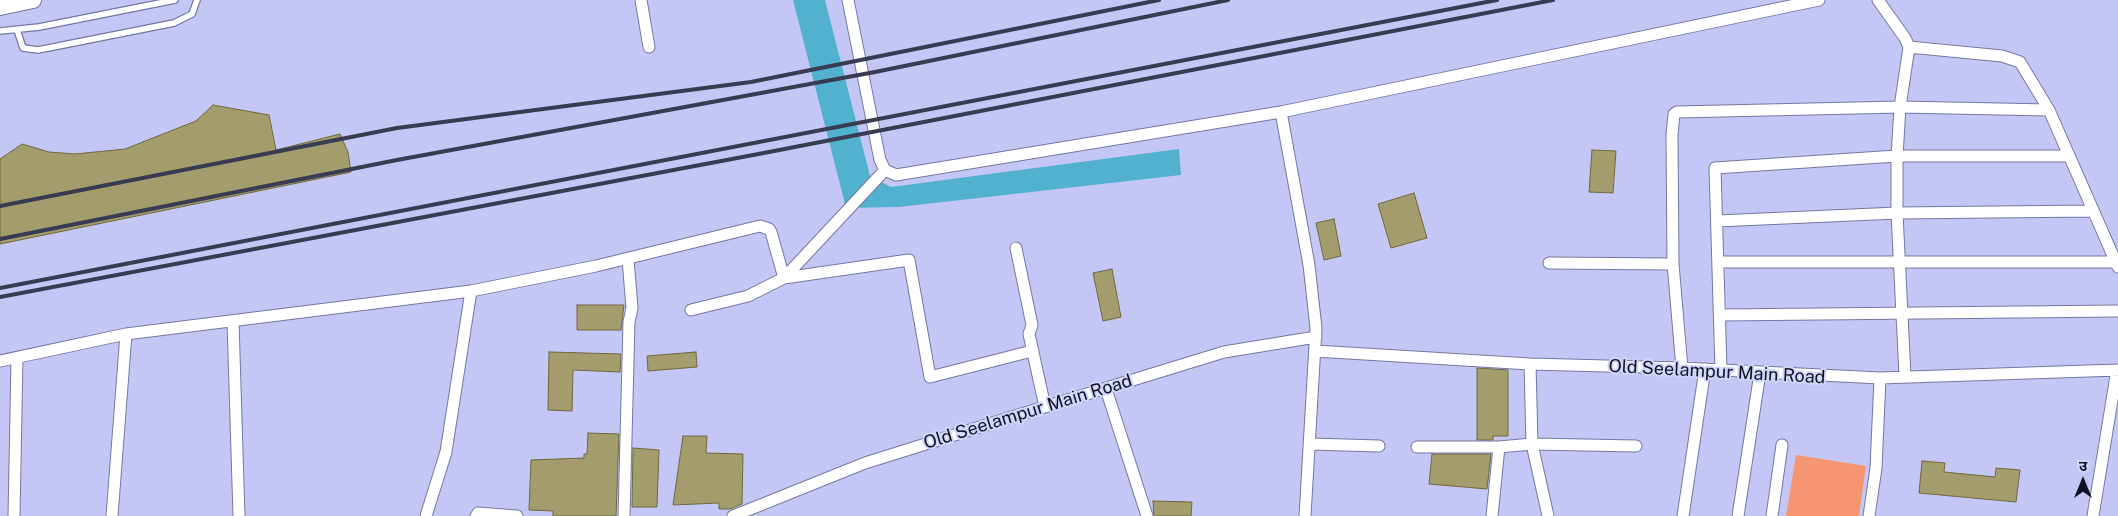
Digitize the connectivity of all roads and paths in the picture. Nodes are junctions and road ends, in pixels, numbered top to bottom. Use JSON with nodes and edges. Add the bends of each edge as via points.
{"nodes":[{"id":1,"x":33,"y":0,"type":"edge"},
{"id":2,"x":175,"y":0,"type":"edge"},
{"id":3,"x":198,"y":0,"type":"edge"},
{"id":4,"x":640,"y":0,"type":"edge"},
{"id":5,"x":848,"y":0,"type":"edge"},
{"id":6,"x":1819,"y":0,"type":"edge"},
{"id":7,"x":1879,"y":2,"type":"edge"},
{"id":8,"x":0,"y":7,"type":"edge"},
{"id":9,"x":16,"y":30,"type":"junction"},
{"id":10,"x":0,"y":31,"type":"edge"},
{"id":11,"x":1907,"y":43,"type":"junction"},
{"id":12,"x":649,"y":47,"type":"dead end"},
{"id":13,"x":1900,"y":107,"type":"junction"},
{"id":14,"x":2049,"y":110,"type":"junction"},
{"id":15,"x":1281,"y":112,"type":"junction"},
{"id":16,"x":1897,"y":156,"type":"junction"},
{"id":17,"x":2068,"y":156,"type":"junction"},
{"id":18,"x":881,"y":175,"type":"junction"},
{"id":19,"x":2092,"y":212,"type":"junction"},
{"id":20,"x":1897,"y":213,"type":"junction"},
{"id":21,"x":1717,"y":221,"type":"junction"},
{"id":22,"x":1016,"y":248,"type":"dead end"},
{"id":23,"x":628,"y":259,"type":"junction"},
{"id":24,"x":1718,"y":262,"type":"junction"},
{"id":25,"x":1900,"y":262,"type":"junction"},
{"id":26,"x":1549,"y":263,"type":"dead end"},
{"id":27,"x":1673,"y":264,"type":"junction"},
{"id":28,"x":2116,"y":265,"type":"edge"},
{"id":29,"x":784,"y":278,"type":"junction"},
{"id":30,"x":471,"y":291,"type":"junction"},
{"id":31,"x":692,"y":310,"type":"dead end"},
{"id":32,"x":2118,"y":311,"type":"edge"},
{"id":33,"x":1720,"y":315,"type":"junction"},
{"id":34,"x":1902,"y":315,"type":"junction"},
{"id":35,"x":233,"y":321,"type":"junction"},
{"id":36,"x":126,"y":334,"type":"junction"},
{"id":37,"x":1316,"y":337,"type":"junction"},
{"id":38,"x":1032,"y":351,"type":"junction"},
{"id":39,"x":1315,"y":355,"type":"junction"},
{"id":40,"x":17,"y":358,"type":"junction"},
{"id":41,"x":0,"y":362,"type":"edge"},
{"id":42,"x":1530,"y":364,"type":"junction"},
{"id":43,"x":1682,"y":368,"type":"junction"},
{"id":44,"x":1705,"y":369,"type":"junction"},
{"id":45,"x":1721,"y":370,"type":"junction"},
{"id":46,"x":2118,"y":370,"type":"edge"},
{"id":47,"x":1760,"y":373,"type":"junction"},
{"id":48,"x":1905,"y":376,"type":"junction"},
{"id":49,"x":1880,"y":378,"type":"junction"},
{"id":50,"x":1106,"y":389,"type":"junction"},
{"id":51,"x":1044,"y":407,"type":"junction"},
{"id":52,"x":1310,"y":444,"type":"junction"},
{"id":53,"x":1532,"y":444,"type":"junction"},
{"id":54,"x":1782,"y":445,"type":"dead end"},
{"id":55,"x":1379,"y":446,"type":"dead end"},
{"id":56,"x":1636,"y":446,"type":"dead end"},
{"id":57,"x":1417,"y":447,"type":"dead end"},
{"id":58,"x":1499,"y":447,"type":"junction"},
{"id":59,"x":754,"y":513,"type":"edge"},
{"id":60,"x":14,"y":516,"type":"edge"},
{"id":61,"x":112,"y":516,"type":"edge"},
{"id":62,"x":239,"y":516,"type":"edge"},
{"id":63,"x":426,"y":516,"type":"edge"},
{"id":64,"x":476,"y":516,"type":"edge"},
{"id":65,"x":517,"y":516,"type":"edge"},
{"id":66,"x":624,"y":516,"type":"edge"},
{"id":67,"x":733,"y":516,"type":"edge"},
{"id":68,"x":1147,"y":516,"type":"edge"},
{"id":69,"x":1305,"y":516,"type":"edge"},
{"id":70,"x":1492,"y":516,"type":"edge"},
{"id":71,"x":1548,"y":516,"type":"edge"},
{"id":72,"x":1683,"y":516,"type":"edge"},
{"id":73,"x":1738,"y":516,"type":"edge"},
{"id":74,"x":1772,"y":516,"type":"edge"},
{"id":75,"x":1869,"y":516,"type":"edge"},
{"id":76,"x":2093,"y":516,"type":"edge"}],
"edges":[{"from":1,"to":8,"type":"main road"},
{"from":2,"to":9,"type":"lane"},
{"from":3,"to":9,"type":"lane","via":[[192,14],[174,23],[38,50],[23,48]]},
{"from":4,"to":12,"type":"street"},
{"from":5,"to":18,"type":"street"},
{"from":6,"to":15,"type":"street"},
{"from":7,"to":11,"type":"street"},
{"from":9,"to":10,"type":"lane"},
{"from":11,"to":13,"type":"street"},
{"from":11,"to":14,"type":"street","via":[[2014,58],[2025,68]]},
{"from":13,"to":14,"type":"street"},
{"from":13,"to":16,"type":"street"},
{"from":13,"to":27,"type":"street","via":[[1674,114]]},
{"from":14,"to":17,"type":"street"},
{"from":15,"to":18,"type":"street","via":[[905,175]]},
{"from":15,"to":37,"type":"street","via":[[1309,265]]},
{"from":16,"to":17,"type":"street"},
{"from":16,"to":20,"type":"street"},
{"from":16,"to":21,"type":"street","via":[[1715,168]]},
{"from":17,"to":19,"type":"street"},
{"from":18,"to":29,"type":"street"},
{"from":19,"to":20,"type":"street"},
{"from":19,"to":28,"type":"street"},
{"from":20,"to":21,"type":"street"},
{"from":20,"to":25,"type":"street"},
{"from":21,"to":24,"type":"street"},
{"from":22,"to":38,"type":"street","via":[[1032,325],[1029,334]]},
{"from":23,"to":29,"type":"street","via":[[765,227],[771,232]]},
{"from":23,"to":30,"type":"street"},
{"from":23,"to":66,"type":"street","via":[[632,308]]},
{"from":24,"to":25,"type":"street"},
{"from":24,"to":33,"type":"street"},
{"from":25,"to":28,"type":"street"},
{"from":25,"to":34,"type":"street"},
{"from":26,"to":27,"type":"street"},
{"from":27,"to":43,"type":"street"},
{"from":29,"to":31,"type":"street","via":[[748,296]]},
{"from":29,"to":38,"type":"street","via":[[909,260],[930,377]]},
{"from":30,"to":35,"type":"street"},
{"from":30,"to":63,"type":"street","via":[[446,452]]},
{"from":32,"to":34,"type":"street"},
{"from":33,"to":34,"type":"street"},
{"from":33,"to":45,"type":"street"},
{"from":34,"to":48,"type":"street"},
{"from":35,"to":36,"type":"street"},
{"from":35,"to":62,"type":"street"},
{"from":36,"to":40,"type":"street"},
{"from":36,"to":61,"type":"street"},
{"from":37,"to":39,"type":"street"},
{"from":37,"to":50,"type":"street","name":"Old Seelampur Main Road","via":[[1238,349]]},
{"from":38,"to":51,"type":"street"},
{"from":39,"to":42,"type":"street","name":"Old Seelampur Main Road"},
{"from":39,"to":52,"type":"street"},
{"from":40,"to":41,"type":"street"},
{"from":40,"to":60,"type":"street"},
{"from":42,"to":43,"type":"street","name":"Old Seelampur Main Road"},
{"from":42,"to":53,"type":"street"},
{"from":43,"to":44,"type":"street","name":"Old Seelampur Main Road"},
{"from":44,"to":45,"type":"street","name":"Old Seelampur Main Road"},
{"from":44,"to":72,"type":"street"},
{"from":45,"to":47,"type":"street","name":"Old Seelampur Main Road"},
{"from":46,"to":48,"type":"street","name":"Old Seelampur Main Road"},
{"from":46,"to":76,"type":"street"},
{"from":47,"to":49,"type":"street","name":"Old Seelampur Main Road"},
{"from":47,"to":73,"type":"street"},
{"from":48,"to":49,"type":"street","name":"Old Seelampur Main Road"},
{"from":49,"to":75,"type":"street","via":[[1876,468]]},
{"from":50,"to":51,"type":"street","name":"Old Seelampur Main Road"},
{"from":50,"to":68,"type":"street"},
{"from":51,"to":59,"type":"street","name":"Old Seelampur Main Road","via":[[865,463]]},
{"from":52,"to":55,"type":"street"},
{"from":52,"to":69,"type":"street"},
{"from":53,"to":56,"type":"street"},
{"from":53,"to":58,"type":"street"},
{"from":53,"to":71,"type":"street"},
{"from":54,"to":74,"type":"street"},
{"from":57,"to":58,"type":"street"},
{"from":58,"to":70,"type":"street"},
{"from":59,"to":67,"type":"street","name":"Old Seelampur Main Road"},
{"from":64,"to":65,"type":"street","via":[[478,513]]}]}
